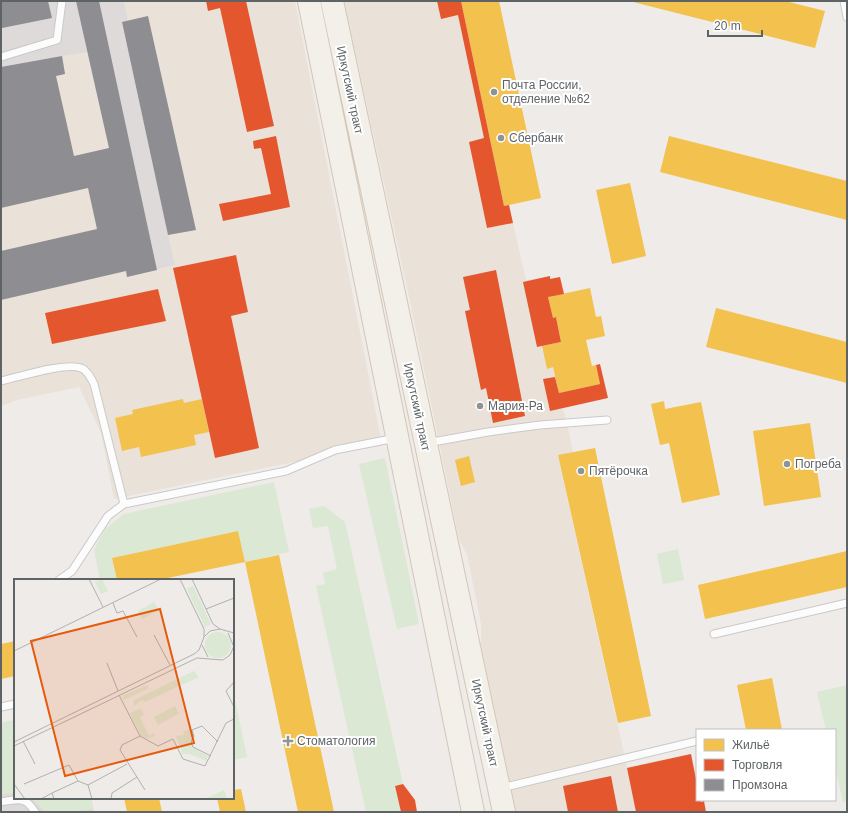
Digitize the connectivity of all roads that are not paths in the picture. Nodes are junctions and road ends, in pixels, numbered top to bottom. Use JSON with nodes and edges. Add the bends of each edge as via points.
{"nodes":[{"id":1,"x":62,"y":1,"type":"edge"},
{"id":2,"x":308,"y":1,"type":"edge"},
{"id":3,"x":332,"y":1,"type":"edge"},
{"id":4,"x":844,"y":1,"type":"edge"},
{"id":5,"x":847,"y":17,"type":"edge"},
{"id":6,"x":1,"y":57,"type":"edge"},
{"id":7,"x":1,"y":381,"type":"edge"},
{"id":8,"x":607,"y":420,"type":"dead end"},
{"id":9,"x":397,"y":437,"type":"junction"},
{"id":10,"x":425,"y":444,"type":"junction"},
{"id":11,"x":124,"y":504,"type":"junction"},
{"id":12,"x":60,"y":579,"type":"edge"},
{"id":13,"x":847,"y":603,"type":"edge"},
{"id":14,"x":714,"y":634,"type":"dead end"},
{"id":15,"x":14,"y":704,"type":"edge"},
{"id":16,"x":1,"y":707,"type":"edge"},
{"id":17,"x":696,"y":741,"type":"edge"},
{"id":18,"x":499,"y":788,"type":"junction"},
{"id":19,"x":1,"y":802,"type":"edge"},
{"id":20,"x":35,"y":812,"type":"edge"},
{"id":21,"x":473,"y":812,"type":"edge"},
{"id":22,"x":504,"y":812,"type":"edge"}],
"edges":[{"from":1,"to":6,"type":"lane","via":[[57,40]]},
{"from":2,"to":9,"type":"main road","name":"Иркутский тракт"},
{"from":3,"to":10,"type":"main road","name":"Иркутский тракт"},
{"from":4,"to":5,"type":"lane"},
{"from":7,"to":11,"type":"lane","via":[[61,367],[82,368],[94,384]]},
{"from":8,"to":10,"type":"lane","via":[[494,431]]},
{"from":9,"to":11,"type":"lane","via":[[335,450],[286,471]]},
{"from":9,"to":21,"type":"main road","name":"Иркутский тракт"},
{"from":10,"to":18,"type":"main road","name":"Иркутский тракт"},
{"from":11,"to":12,"type":"lane","via":[[108,516],[72,571]]},
{"from":13,"to":14,"type":"lane"},
{"from":15,"to":16,"type":"lane"},
{"from":17,"to":18,"type":"lane"},
{"from":18,"to":22,"type":"main road","name":"Иркутский тракт"},
{"from":19,"to":20,"type":"lane","via":[[23,800],[31,805]]}]}
